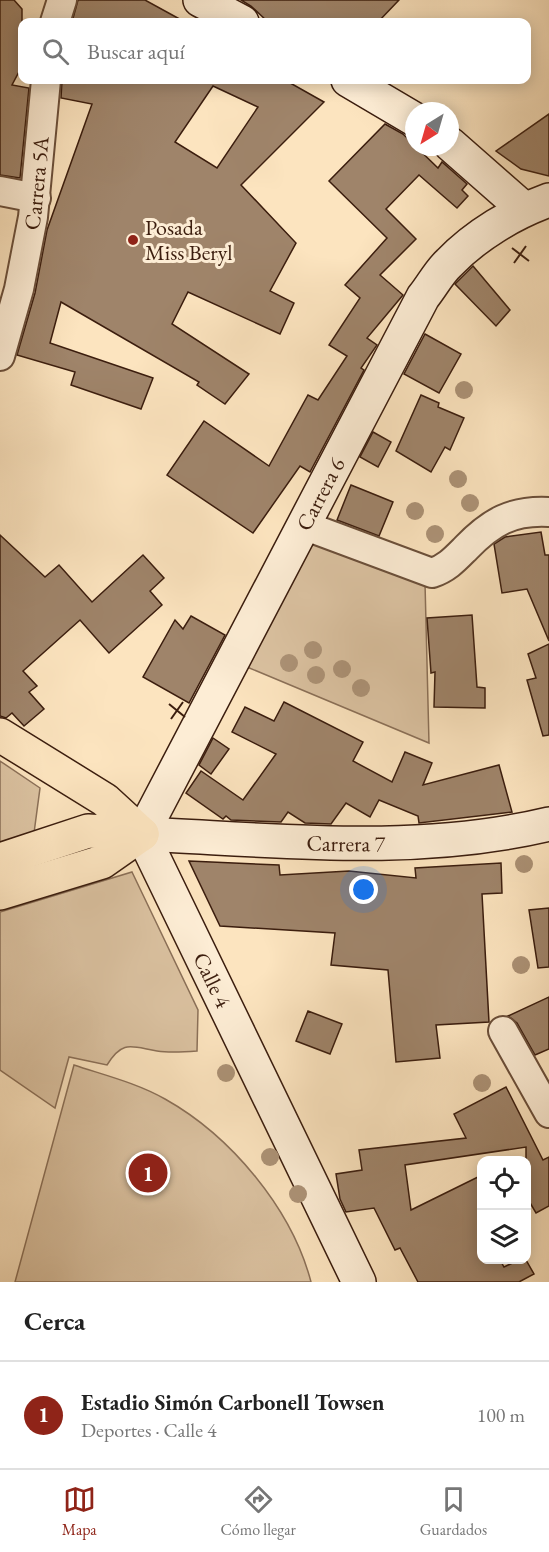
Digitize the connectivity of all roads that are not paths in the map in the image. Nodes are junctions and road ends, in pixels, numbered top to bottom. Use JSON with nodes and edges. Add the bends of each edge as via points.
{"nodes":[{"id":1,"x":62,"y":0,"type":"edge"},
{"id":2,"x":200,"y":0,"type":"edge"},
{"id":3,"x":56,"y":18,"type":"edge"},
{"id":4,"x":234,"y":18,"type":"edge"},
{"id":5,"x":46,"y":84,"type":"edge"},
{"id":6,"x":355,"y":84,"type":"edge"},
{"id":7,"x":405,"y":114,"type":"edge"},
{"id":8,"x":459,"y":150,"type":"edge"},
{"id":9,"x":0,"y":190,"type":"edge"},
{"id":10,"x":36,"y":198,"type":"junction"},
{"id":11,"x":537,"y":204,"type":"edge"},
{"id":12,"x":0,"y":356,"type":"edge"},
{"id":13,"x":549,"y":512,"type":"edge"},
{"id":14,"x":303,"y":525,"type":"junction"},
{"id":15,"x":0,"y":735,"type":"edge"},
{"id":16,"x":549,"y":824,"type":"edge"},
{"id":17,"x":142,"y":834,"type":"junction"},
{"id":18,"x":0,"y":860,"type":"edge"},
{"id":19,"x":0,"y":893,"type":"edge"},
{"id":20,"x":503,"y":1031,"type":"dead end"},
{"id":21,"x":549,"y":1113,"type":"edge"},
{"id":22,"x":359,"y":1282,"type":"edge"}],
"edges":[{"from":1,"to":3,"type":"street"},
{"from":2,"to":4,"type":"street"},
{"from":5,"to":10,"type":"street","name":"Carrera 5A"},
{"from":6,"to":7,"type":"street"},
{"from":8,"to":11,"type":"street"},
{"from":9,"to":10,"type":"street"},
{"from":10,"to":12,"type":"street","name":"Carrera 5A","via":[[19,289]]},
{"from":11,"to":14,"type":"street","name":"Carrera 6","via":[[449,263],[423,297]]},
{"from":13,"to":14,"type":"street","via":[[501,518],[446,568],[432,573]]},
{"from":14,"to":17,"type":"street","name":"Carrera 6"},
{"from":15,"to":17,"type":"main road","name":"Calle 4","via":[[105,800]]},
{"from":16,"to":17,"type":"street","name":"Carrera 7","via":[[450,841],[380,845]]},
{"from":17,"to":18,"type":"main road","via":[[88,831]]},
{"from":17,"to":19,"type":"main road","name":"Carrera 6","via":[[102,862]]},
{"from":17,"to":22,"type":"street","name":"Calle 4"},
{"from":20,"to":21,"type":"street"}]}
